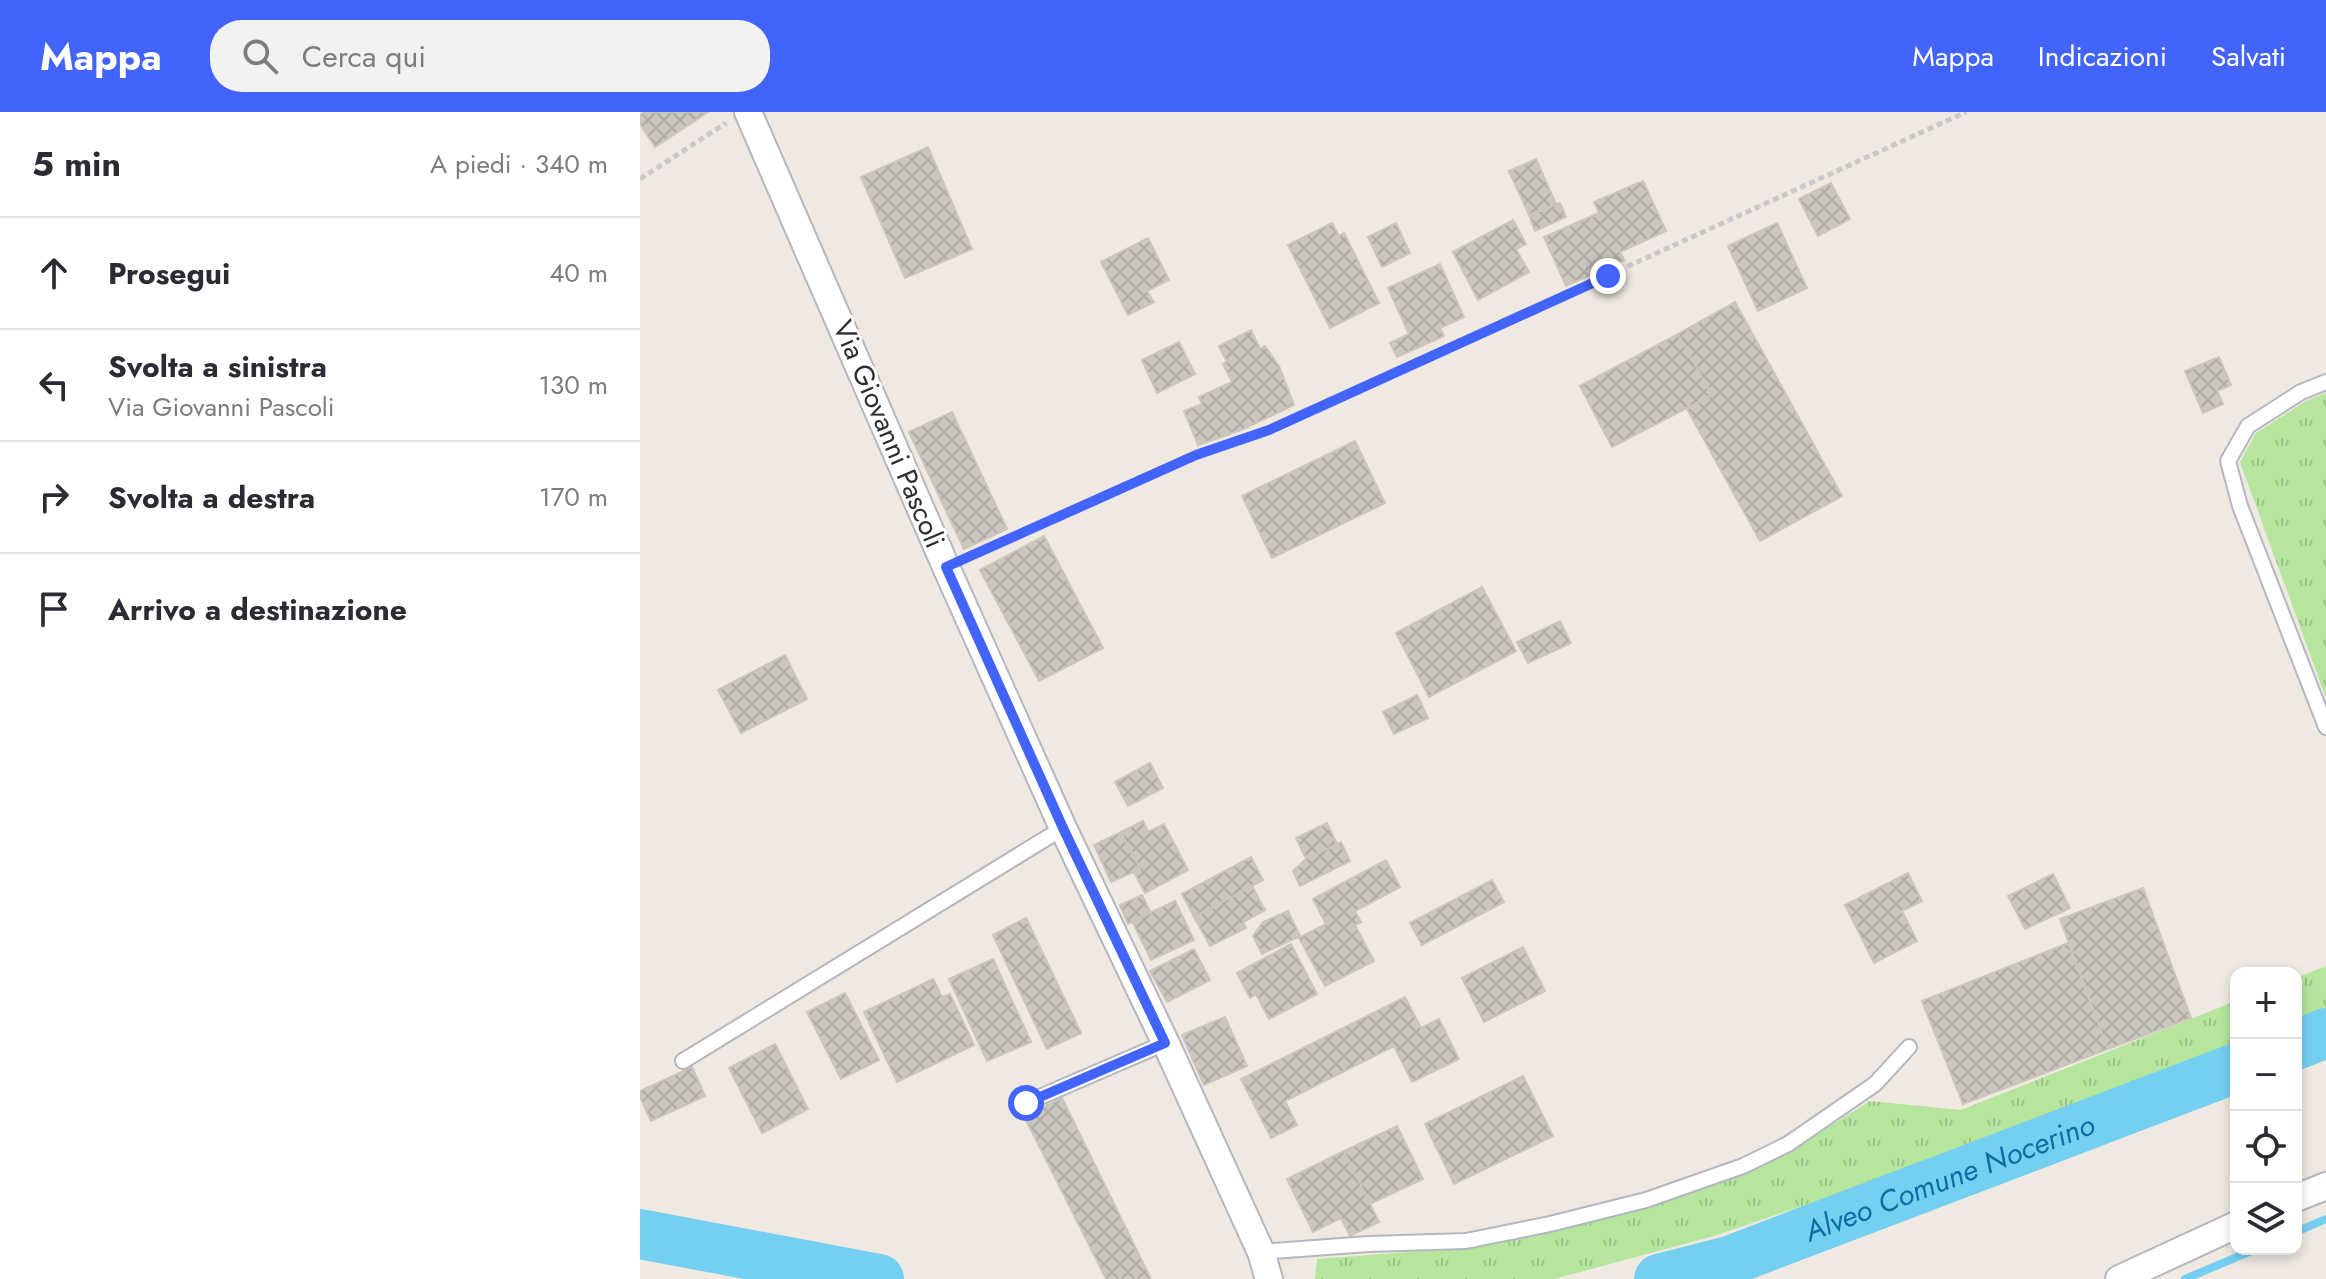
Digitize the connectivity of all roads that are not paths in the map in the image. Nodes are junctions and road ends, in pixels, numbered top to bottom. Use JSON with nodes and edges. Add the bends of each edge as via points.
{"nodes":[{"id":1,"x":740,"y":116,"type":"edge"},
{"id":2,"x":2326,"y":382,"type":"edge"},
{"id":3,"x":2326,"y":727,"type":"edge"},
{"id":4,"x":1063,"y":828,"type":"junction"},
{"id":5,"x":1165,"y":1043,"type":"junction"},
{"id":6,"x":1909,"y":1047,"type":"dead end"},
{"id":7,"x":683,"y":1061,"type":"dead end"},
{"id":8,"x":1026,"y":1103,"type":"dead end"},
{"id":9,"x":2326,"y":1186,"type":"edge"},
{"id":10,"x":2302,"y":1196,"type":"edge"},
{"id":11,"x":2230,"y":1228,"type":"edge"},
{"id":12,"x":1261,"y":1252,"type":"junction"},
{"id":13,"x":1269,"y":1279,"type":"edge"},
{"id":14,"x":2119,"y":1279,"type":"edge"}],
"edges":[{"from":1,"to":4,"type":"street","name":"Via Giovanni Pascoli"},
{"from":2,"to":3,"type":"lane","via":[[2248,426],[2228,461],[2240,506]]},
{"from":4,"to":5,"type":"street","name":"Via Giovanni Pascoli"},
{"from":4,"to":7,"type":"lane"},
{"from":5,"to":8,"type":"lane"},
{"from":5,"to":12,"type":"street","name":"Via Giovanni Pascoli"},
{"from":6,"to":12,"type":"lane","via":[[1875,1084],[1788,1144],[1646,1200],[1466,1241]]},
{"from":9,"to":10,"type":"street"},
{"from":11,"to":14,"type":"street"},
{"from":12,"to":13,"type":"street","name":"Via Giovanni Pascoli"}]}
